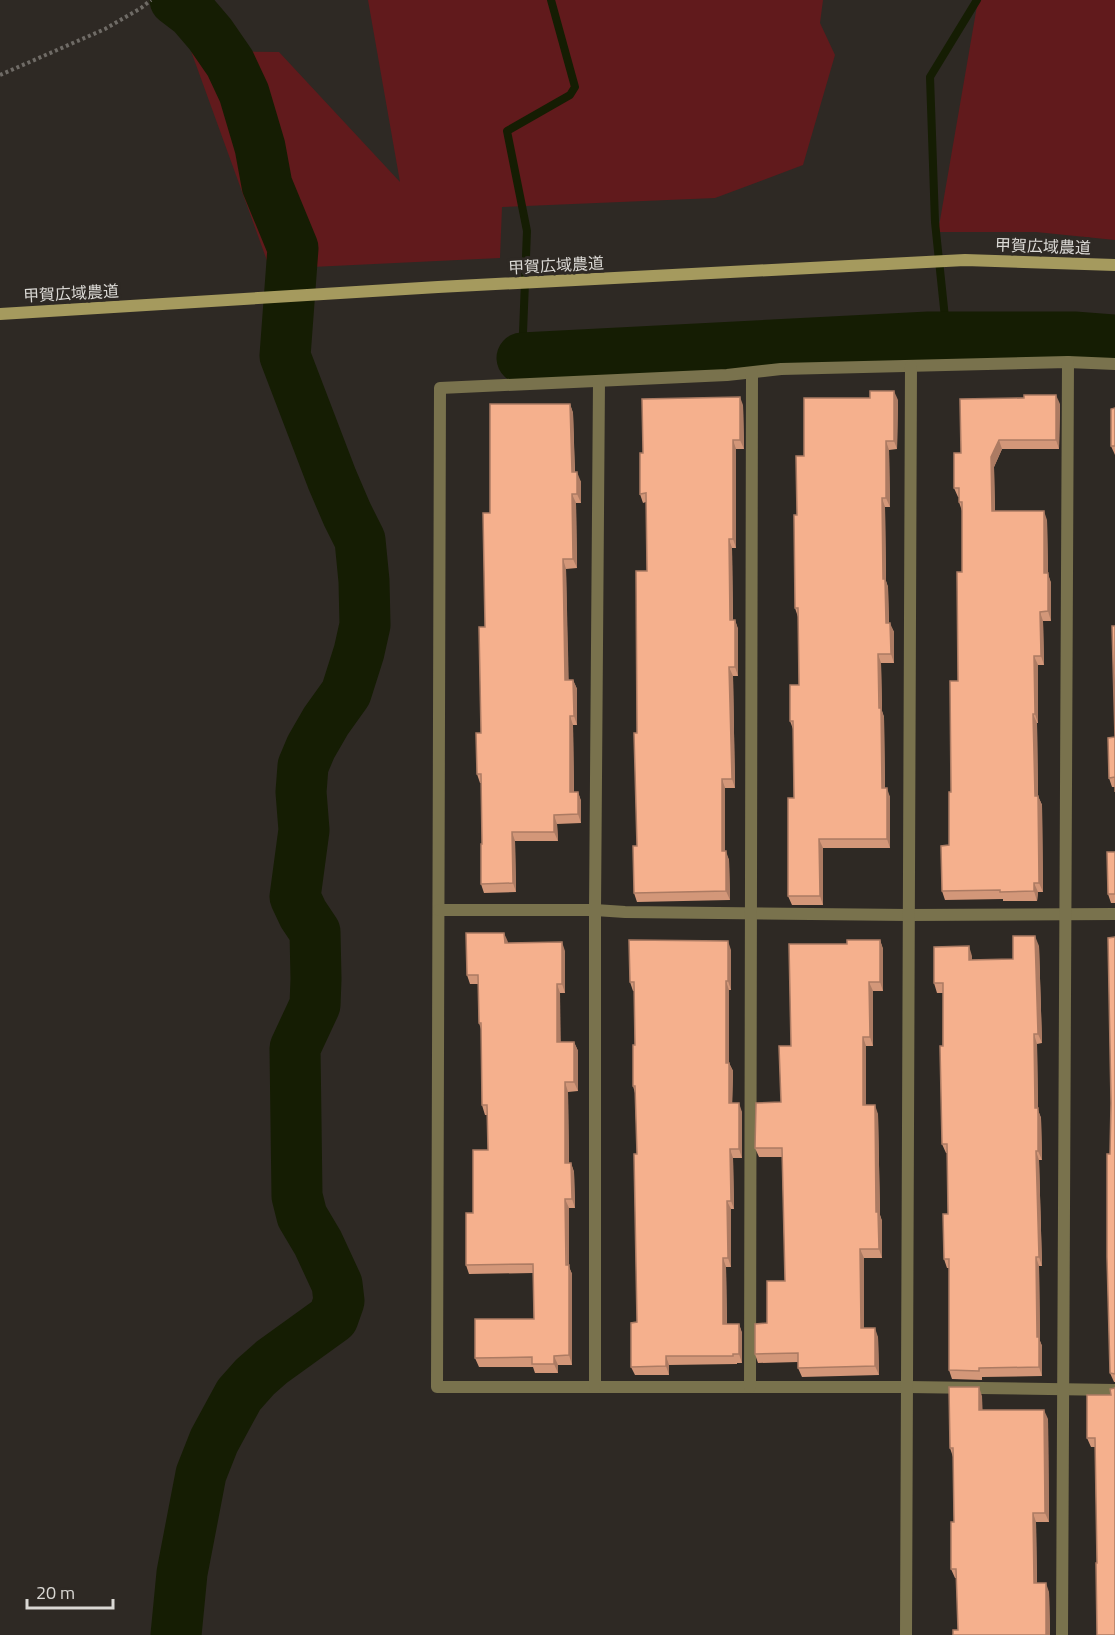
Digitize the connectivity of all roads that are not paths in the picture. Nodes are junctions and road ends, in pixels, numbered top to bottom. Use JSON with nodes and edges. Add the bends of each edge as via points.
{"nodes":[{"id":1,"x":1115,"y":265,"type":"edge"},
{"id":2,"x":0,"y":314,"type":"edge"},
{"id":3,"x":1068,"y":362,"type":"junction"},
{"id":4,"x":1115,"y":364,"type":"edge"},
{"id":5,"x":911,"y":366,"type":"junction"},
{"id":6,"x":752,"y":373,"type":"junction"},
{"id":7,"x":599,"y":381,"type":"junction"},
{"id":8,"x":439,"y":910,"type":"junction"},
{"id":9,"x":595,"y":910,"type":"junction"},
{"id":10,"x":751,"y":913,"type":"junction"},
{"id":11,"x":1066,"y":914,"type":"junction"},
{"id":12,"x":1115,"y":914,"type":"edge"},
{"id":13,"x":908,"y":915,"type":"junction"},
{"id":14,"x":595,"y":1386,"type":"junction"},
{"id":15,"x":750,"y":1387,"type":"junction"},
{"id":16,"x":907,"y":1387,"type":"junction"},
{"id":17,"x":1063,"y":1390,"type":"junction"},
{"id":18,"x":1115,"y":1390,"type":"edge"},
{"id":19,"x":906,"y":1635,"type":"edge"},
{"id":20,"x":1062,"y":1635,"type":"edge"}],
"edges":[{"from":1,"to":2,"type":"street","name":"甲賀広域農道","via":[[965,260]]},
{"from":3,"to":4,"type":"street"},
{"from":3,"to":5,"type":"street"},
{"from":3,"to":11,"type":"street"},
{"from":5,"to":6,"type":"street"},
{"from":5,"to":13,"type":"street"},
{"from":6,"to":7,"type":"street"},
{"from":6,"to":10,"type":"street"},
{"from":7,"to":8,"type":"street","via":[[440,388]]},
{"from":7,"to":9,"type":"street"},
{"from":8,"to":9,"type":"street"},
{"from":8,"to":14,"type":"street","via":[[437,1386]]},
{"from":9,"to":10,"type":"street"},
{"from":9,"to":14,"type":"street"},
{"from":10,"to":13,"type":"street"},
{"from":10,"to":15,"type":"street"},
{"from":11,"to":12,"type":"street"},
{"from":11,"to":13,"type":"street"},
{"from":11,"to":17,"type":"street"},
{"from":13,"to":16,"type":"street"},
{"from":14,"to":15,"type":"street"},
{"from":15,"to":16,"type":"street"},
{"from":16,"to":17,"type":"street"},
{"from":16,"to":19,"type":"street"},
{"from":17,"to":18,"type":"street"},
{"from":17,"to":20,"type":"street"}]}
